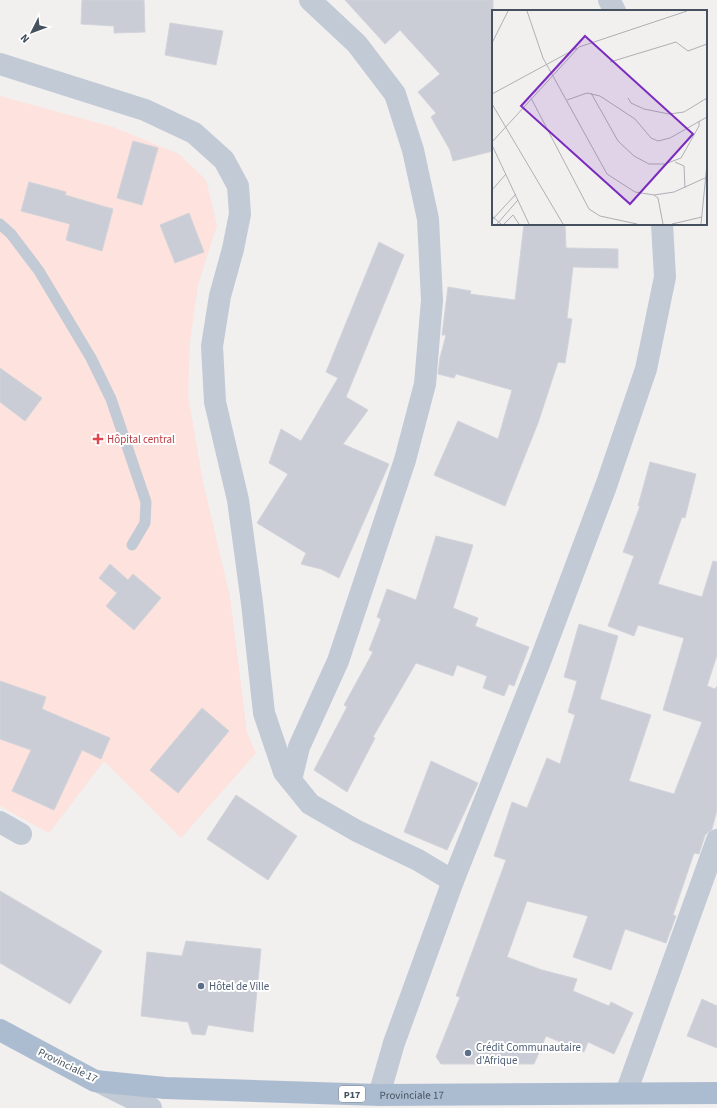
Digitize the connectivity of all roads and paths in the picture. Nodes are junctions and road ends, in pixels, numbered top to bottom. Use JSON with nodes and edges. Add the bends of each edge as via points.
{"nodes":[{"id":1,"x":310,"y":0,"type":"edge"},
{"id":2,"x":609,"y":0,"type":"edge"},
{"id":3,"x":614,"y":10,"type":"edge"},
{"id":4,"x":0,"y":64,"type":"edge"},
{"id":5,"x":0,"y":224,"type":"edge"},
{"id":6,"x":662,"y":225,"type":"edge"},
{"id":7,"x":132,"y":545,"type":"dead end"},
{"id":8,"x":291,"y":780,"type":"junction"},
{"id":9,"x":0,"y":822,"type":"edge"},
{"id":10,"x":21,"y":834,"type":"dead end"},
{"id":11,"x":717,"y":840,"type":"edge"},
{"id":12,"x":453,"y":881,"type":"junction"},
{"id":13,"x":0,"y":1030,"type":"edge"},
{"id":14,"x":95,"y":1081,"type":"junction"},
{"id":15,"x":626,"y":1093,"type":"junction"},
{"id":16,"x":717,"y":1093,"type":"edge"},
{"id":17,"x":378,"y":1101,"type":"edge"},
{"id":18,"x":151,"y":1108,"type":"edge"}],
"edges":[{"from":1,"to":8,"type":"street","via":[[357,44],[395,94],[413,150],[428,219],[432,300],[425,384],[405,460],[338,661],[299,747]]},
{"from":2,"to":3,"type":"street"},
{"from":4,"to":8,"type":"street","via":[[146,110],[194,133],[224,160],[238,186],[240,214],[220,296],[212,346],[215,402],[238,500],[264,713],[284,772]]},
{"from":5,"to":7,"type":"lane","via":[[11,234],[39,271],[91,358],[111,398],[146,502],[145,523]]},
{"from":6,"to":12,"type":"street","via":[[665,277],[646,370],[606,486]]},
{"from":8,"to":12,"type":"street","via":[[310,804]]},
{"from":9,"to":10,"type":"street"},
{"from":11,"to":15,"type":"street"},
{"from":12,"to":17,"type":"street","via":[[394,1044]]},
{"from":13,"to":14,"type":"main road","name":"Provinciale 17","number":"P17"},
{"from":14,"to":17,"type":"main road","name":"Provinciale 17","number":"P17","via":[[165,1088]]},
{"from":14,"to":18,"type":"street"},
{"from":15,"to":16,"type":"main road","name":"Provinciale 17","number":"P17"},
{"from":15,"to":17,"type":"main road","name":"Provinciale 17","number":"P17"}]}
